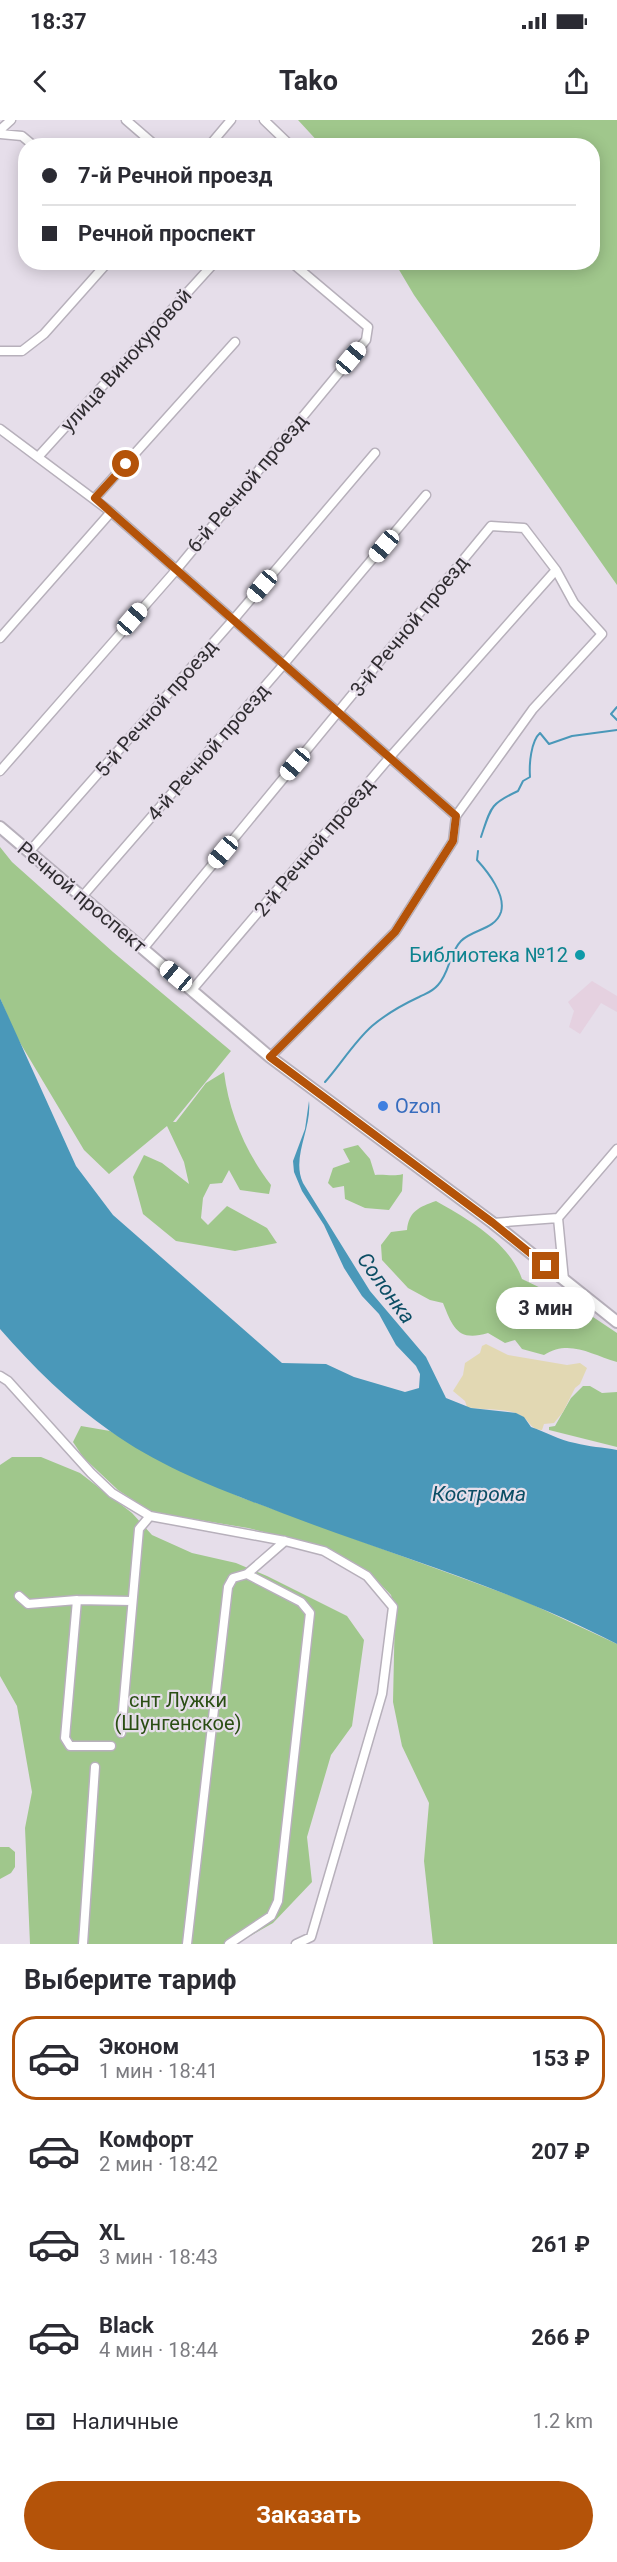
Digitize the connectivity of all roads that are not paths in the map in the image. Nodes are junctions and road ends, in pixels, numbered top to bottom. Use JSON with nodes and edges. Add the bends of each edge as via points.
{"nodes":[{"id":1,"x":11,"y":120,"type":"edge"},
{"id":2,"x":126,"y":120,"type":"edge"},
{"id":3,"x":231,"y":120,"type":"edge"},
{"id":4,"x":264,"y":120,"type":"edge"},
{"id":5,"x":0,"y":132,"type":"edge"},
{"id":6,"x":24,"y":138,"type":"edge"},
{"id":7,"x":147,"y":138,"type":"edge"},
{"id":8,"x":216,"y":138,"type":"edge"},
{"id":9,"x":283,"y":138,"type":"edge"},
{"id":10,"x":101,"y":270,"type":"edge"},
{"id":11,"x":208,"y":270,"type":"edge"},
{"id":12,"x":300,"y":270,"type":"edge"},
{"id":13,"x":235,"y":342,"type":"dead end"},
{"id":14,"x":0,"y":351,"type":"edge"},
{"id":15,"x":0,"y":429,"type":"edge"},
{"id":16,"x":375,"y":453,"type":"dead end"},
{"id":17,"x":38,"y":457,"type":"junction"},
{"id":18,"x":426,"y":495,"type":"dead end"},
{"id":19,"x":95,"y":498,"type":"junction"},
{"id":20,"x":111,"y":512,"type":"junction"},
{"id":21,"x":177,"y":569,"type":"junction"},
{"id":22,"x":556,"y":570,"type":"junction"},
{"id":23,"x":234,"y":619,"type":"junction"},
{"id":24,"x":0,"y":638,"type":"edge"},
{"id":25,"x":284,"y":664,"type":"junction"},
{"id":26,"x":338,"y":712,"type":"junction"},
{"id":27,"x":390,"y":757,"type":"junction"},
{"id":28,"x":0,"y":771,"type":"edge"},
{"id":29,"x":456,"y":816,"type":"junction"},
{"id":30,"x":0,"y":827,"type":"edge"},
{"id":31,"x":29,"y":852,"type":"junction"},
{"id":32,"x":81,"y":898,"type":"junction"},
{"id":33,"x":143,"y":949,"type":"junction"},
{"id":34,"x":192,"y":990,"type":"junction"},
{"id":35,"x":270,"y":1057,"type":"junction"},
{"id":36,"x":617,"y":1149,"type":"edge"},
{"id":37,"x":558,"y":1218,"type":"junction"},
{"id":38,"x":493,"y":1223,"type":"junction"},
{"id":39,"x":564,"y":1281,"type":"junction"},
{"id":40,"x":617,"y":1322,"type":"edge"},
{"id":41,"x":0,"y":1376,"type":"edge"},
{"id":42,"x":150,"y":1516,"type":"junction"},
{"id":43,"x":285,"y":1541,"type":"junction"},
{"id":44,"x":247,"y":1575,"type":"junction"},
{"id":45,"x":19,"y":1596,"type":"dead end"},
{"id":46,"x":77,"y":1600,"type":"junction"},
{"id":47,"x":132,"y":1601,"type":"junction"},
{"id":48,"x":121,"y":1732,"type":"dead end"},
{"id":49,"x":111,"y":1746,"type":"dead end"},
{"id":50,"x":95,"y":1767,"type":"dead end"},
{"id":51,"x":83,"y":1944,"type":"edge"},
{"id":52,"x":187,"y":1944,"type":"edge"},
{"id":53,"x":229,"y":1944,"type":"edge"},
{"id":54,"x":296,"y":1944,"type":"edge"}],
"edges":[{"from":1,"to":5,"type":"street"},
{"from":2,"to":7,"type":"street"},
{"from":3,"to":8,"type":"street"},
{"from":4,"to":9,"type":"street"},
{"from":5,"to":6,"type":"street"},
{"from":10,"to":14,"type":"street","via":[[44,334],[22,351]]},
{"from":11,"to":17,"type":"street","name":"улица Винокуровой"},
{"from":12,"to":21,"type":"street","name":"6-й Речной проезд","via":[[368,327],[366,340]]},
{"from":13,"to":19,"type":"street"},
{"from":15,"to":17,"type":"street"},
{"from":16,"to":23,"type":"street","name":"5-й Речной проезд"},
{"from":17,"to":19,"type":"street"},
{"from":18,"to":25,"type":"street","name":"4-й Речной проезд"},
{"from":19,"to":20,"type":"street"},
{"from":20,"to":21,"type":"street"},
{"from":20,"to":24,"type":"street"},
{"from":21,"to":23,"type":"street"},
{"from":21,"to":28,"type":"street","name":"6-й Речной проезд"},
{"from":22,"to":26,"type":"street","name":"3-й Речной проезд","via":[[524,528],[491,526]]},
{"from":22,"to":27,"type":"street","name":"2-й Речной проезд"},
{"from":22,"to":29,"type":"street","via":[[574,603],[602,634],[533,709]]},
{"from":23,"to":25,"type":"street"},
{"from":23,"to":31,"type":"street","name":"5-й Речной проезд"},
{"from":25,"to":26,"type":"street"},
{"from":25,"to":32,"type":"street","name":"4-й Речной проезд"},
{"from":26,"to":27,"type":"street"},
{"from":26,"to":33,"type":"street","name":"3-й Речной проезд"},
{"from":27,"to":29,"type":"street"},
{"from":27,"to":34,"type":"street","name":"2-й Речной проезд"},
{"from":29,"to":35,"type":"street","via":[[453,841],[395,932]]},
{"from":30,"to":31,"type":"street","name":"Речной проспект"},
{"from":31,"to":32,"type":"street","name":"Речной проспект"},
{"from":32,"to":33,"type":"street","name":"Речной проспект"},
{"from":33,"to":34,"type":"street","name":"Речной проспект"},
{"from":34,"to":35,"type":"street","name":"Речной проспект"},
{"from":35,"to":38,"type":"street","name":"Речной проспект"},
{"from":36,"to":37,"type":"street"},
{"from":37,"to":38,"type":"street"},
{"from":37,"to":39,"type":"street"},
{"from":38,"to":39,"type":"street","name":"Речной проспект"},
{"from":39,"to":40,"type":"street","name":"Речной проспект"},
{"from":41,"to":42,"type":"street","via":[[112,1493]]},
{"from":42,"to":43,"type":"street"},
{"from":42,"to":47,"type":"street","via":[[139,1529]]},
{"from":43,"to":44,"type":"street"},
{"from":43,"to":54,"type":"street","via":[[324,1551],[367,1576],[393,1607],[382,1694],[311,1937]]},
{"from":44,"to":52,"type":"street","via":[[233,1578],[228,1587]]},
{"from":44,"to":53,"type":"street","via":[[301,1602],[310,1613],[278,1901],[271,1916]]},
{"from":45,"to":46,"type":"street","via":[[28,1604]]},
{"from":46,"to":47,"type":"street"},
{"from":46,"to":49,"type":"street","via":[[65,1738],[70,1746]]},
{"from":47,"to":48,"type":"street"},
{"from":50,"to":51,"type":"street"}]}
